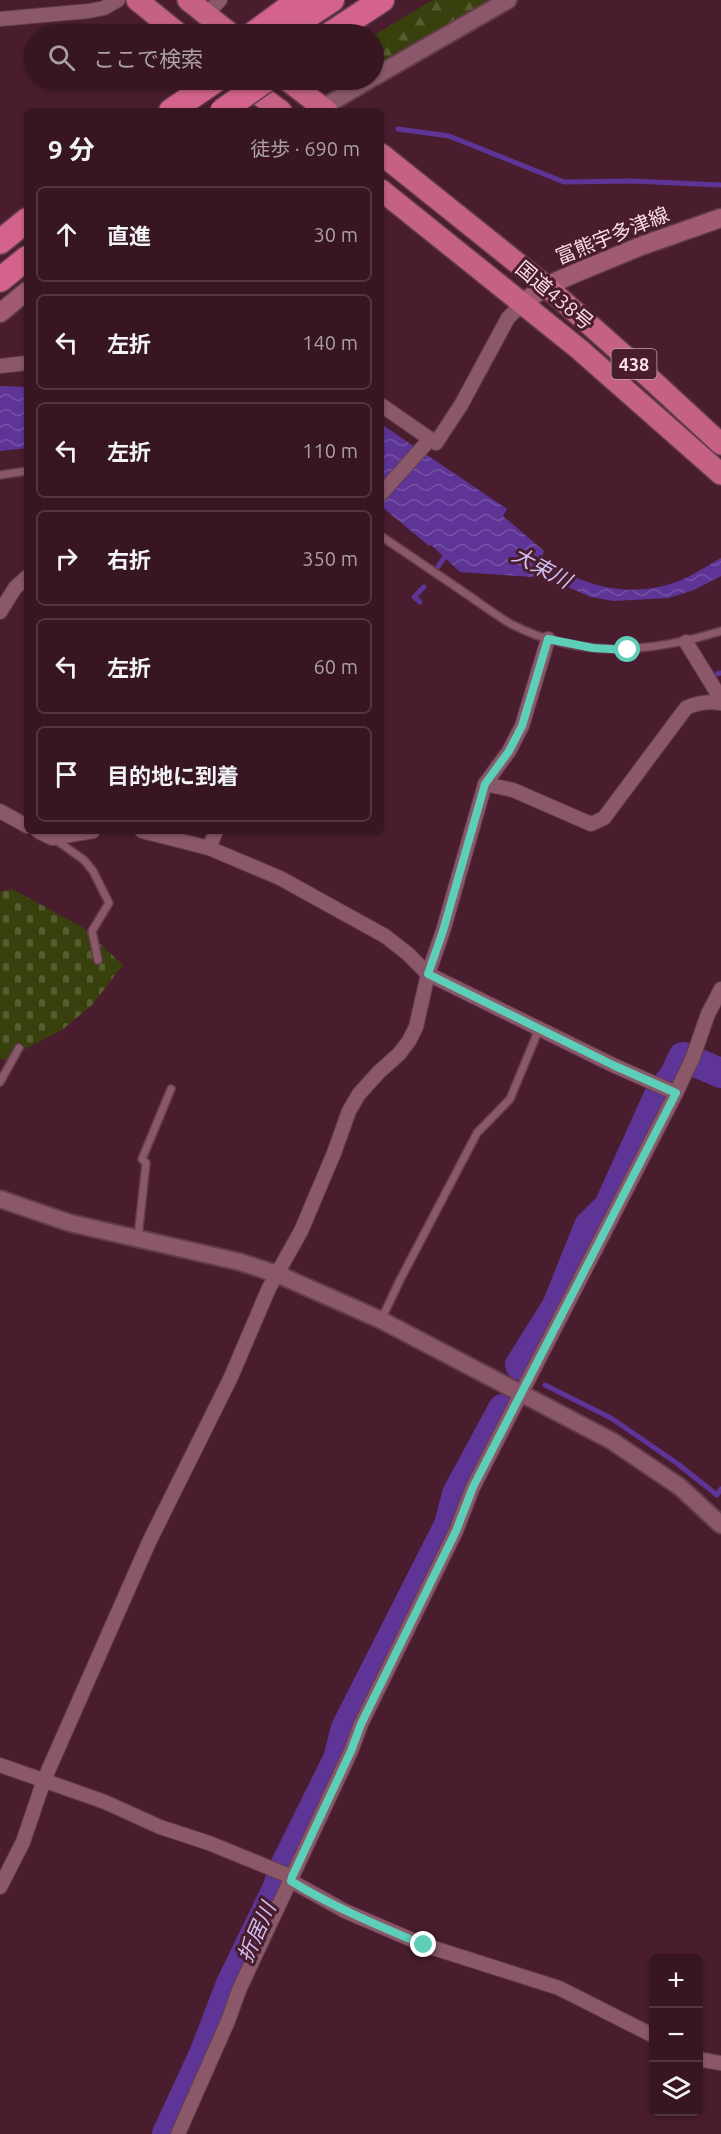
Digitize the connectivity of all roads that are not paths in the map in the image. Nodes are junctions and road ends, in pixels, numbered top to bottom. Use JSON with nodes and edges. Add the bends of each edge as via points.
{"nodes":[{"id":1,"x":118,"y":0,"type":"edge"},
{"id":2,"x":138,"y":0,"type":"edge"},
{"id":3,"x":188,"y":0,"type":"edge"},
{"id":4,"x":299,"y":0,"type":"edge"},
{"id":5,"x":332,"y":0,"type":"edge"},
{"id":6,"x":382,"y":0,"type":"edge"},
{"id":7,"x":508,"y":0,"type":"edge"},
{"id":8,"x":213,"y":7,"type":"edge"},
{"id":9,"x":0,"y":19,"type":"edge"},
{"id":10,"x":167,"y":24,"type":"edge"},
{"id":11,"x":224,"y":24,"type":"edge"},
{"id":12,"x":274,"y":24,"type":"edge"},
{"id":13,"x":282,"y":24,"type":"edge"},
{"id":14,"x":345,"y":24,"type":"edge"},
{"id":15,"x":384,"y":71,"type":"edge"},
{"id":16,"x":179,"y":90,"type":"edge"},
{"id":17,"x":201,"y":90,"type":"edge"},
{"id":18,"x":252,"y":90,"type":"edge"},
{"id":19,"x":253,"y":90,"type":"edge"},
{"id":20,"x":299,"y":90,"type":"edge"},
{"id":21,"x":353,"y":90,"type":"edge"},
{"id":22,"x":155,"y":108,"type":"edge"},
{"id":23,"x":175,"y":108,"type":"edge"},
{"id":24,"x":226,"y":108,"type":"edge"},
{"id":25,"x":277,"y":108,"type":"edge"},
{"id":26,"x":320,"y":108,"type":"edge"},
{"id":27,"x":325,"y":108,"type":"edge"},
{"id":28,"x":384,"y":156,"type":"edge"},
{"id":29,"x":384,"y":192,"type":"edge"},
{"id":30,"x":721,"y":218,"type":"edge"},
{"id":31,"x":24,"y":222,"type":"edge"},
{"id":32,"x":0,"y":242,"type":"edge"},
{"id":33,"x":24,"y":260,"type":"edge"},
{"id":34,"x":0,"y":279,"type":"edge"},
{"id":35,"x":546,"y":286,"type":"junction"},
{"id":36,"x":24,"y":293,"type":"edge"},
{"id":37,"x":523,"y":303,"type":"junction"},
{"id":38,"x":0,"y":313,"type":"edge"},
{"id":39,"x":24,"y":363,"type":"edge"},
{"id":40,"x":0,"y":366,"type":"edge"},
{"id":41,"x":384,"y":407,"type":"edge"},
{"id":42,"x":428,"y":441,"type":"junction"},
{"id":43,"x":721,"y":444,"type":"edge"},
{"id":44,"x":24,"y":471,"type":"edge"},
{"id":45,"x":721,"y":474,"type":"edge"},
{"id":46,"x":0,"y":475,"type":"edge"},
{"id":47,"x":384,"y":491,"type":"edge"},
{"id":48,"x":384,"y":538,"type":"edge"},
{"id":49,"x":24,"y":580,"type":"edge"},
{"id":50,"x":0,"y":612,"type":"edge"},
{"id":51,"x":721,"y":631,"type":"edge"},
{"id":52,"x":548,"y":639,"type":"junction"},
{"id":53,"x":686,"y":642,"type":"junction"},
{"id":54,"x":721,"y":701,"type":"edge"},
{"id":55,"x":485,"y":784,"type":"junction"},
{"id":56,"x":0,"y":811,"type":"edge"},
{"id":57,"x":24,"y":824,"type":"edge"},
{"id":58,"x":44,"y":834,"type":"edge"},
{"id":59,"x":75,"y":834,"type":"edge"},
{"id":60,"x":154,"y":834,"type":"edge"},
{"id":61,"x":215,"y":834,"type":"edge"},
{"id":62,"x":52,"y":838,"type":"junction"},
{"id":63,"x":209,"y":848,"type":"junction"},
{"id":64,"x":98,"y":960,"type":"dead end"},
{"id":65,"x":428,"y":974,"type":"junction"},
{"id":66,"x":721,"y":989,"type":"edge"},
{"id":67,"x":539,"y":1029,"type":"junction"},
{"id":68,"x":19,"y":1048,"type":"dead end"},
{"id":69,"x":0,"y":1082,"type":"edge"},
{"id":70,"x":171,"y":1089,"type":"dead end"},
{"id":71,"x":668,"y":1090,"type":"junction"},
{"id":72,"x":0,"y":1199,"type":"edge"},
{"id":73,"x":137,"y":1240,"type":"junction"},
{"id":74,"x":277,"y":1274,"type":"junction"},
{"id":75,"x":381,"y":1320,"type":"junction"},
{"id":76,"x":521,"y":1392,"type":"junction"},
{"id":77,"x":721,"y":1526,"type":"edge"},
{"id":78,"x":0,"y":1765,"type":"edge"},
{"id":79,"x":44,"y":1780,"type":"junction"},
{"id":80,"x":287,"y":1876,"type":"junction"},
{"id":81,"x":0,"y":1887,"type":"edge"},
{"id":82,"x":649,"y":2033,"type":"edge"},
{"id":83,"x":703,"y":2060,"type":"edge"},
{"id":84,"x":721,"y":2063,"type":"edge"},
{"id":85,"x":178,"y":2134,"type":"edge"}],
"edges":[{"from":1,"to":9,"type":"street","via":[[97,10]]},
{"from":2,"to":10,"type":"highway"},
{"from":3,"to":8,"type":"highway"},
{"from":4,"to":12,"type":"highway"},
{"from":5,"to":13,"type":"highway"},
{"from":6,"to":14,"type":"highway"},
{"from":7,"to":15,"type":"street"},
{"from":8,"to":11,"type":"highway"},
{"from":16,"to":22,"type":"highway"},
{"from":17,"to":23,"type":"highway"},
{"from":18,"to":24,"type":"highway","bridge":true},
{"from":19,"to":25,"type":"highway"},
{"from":20,"to":26,"type":"highway"},
{"from":21,"to":27,"type":"street"},
{"from":28,"to":35,"type":"highway","name":"国道438号","number":"438"},
{"from":29,"to":37,"type":"highway","name":"国道438号","number":"438"},
{"from":30,"to":35,"type":"main road","name":"富熊宇多津線"},
{"from":31,"to":32,"type":"highway"},
{"from":33,"to":34,"type":"highway"},
{"from":35,"to":37,"type":"main road","name":"富熊宇多津線"},
{"from":35,"to":43,"type":"highway","name":"国道438号","number":"438"},
{"from":36,"to":38,"type":"main road"},
{"from":37,"to":42,"type":"street","via":[[508,318],[436,443]]},
{"from":37,"to":45,"type":"highway","name":"国道438号","number":"438"},
{"from":39,"to":40,"type":"street"},
{"from":41,"to":42,"type":"street"},
{"from":42,"to":47,"type":"street"},
{"from":44,"to":46,"type":"lane"},
{"from":48,"to":52,"type":"lane","via":[[511,624]]},
{"from":49,"to":50,"type":"street"},
{"from":51,"to":53,"type":"lane"},
{"from":52,"to":53,"type":"lane","via":[[628,650]]},
{"from":52,"to":55,"type":"street","via":[[522,726]]},
{"from":53,"to":54,"type":"street"},
{"from":54,"to":55,"type":"street","via":[[686,708],[604,818],[596,823],[513,790]]},
{"from":55,"to":65,"type":"street"},
{"from":56,"to":57,"type":"street"},
{"from":58,"to":62,"type":"street"},
{"from":59,"to":62,"type":"street"},
{"from":60,"to":63,"type":"street"},
{"from":61,"to":63,"type":"street"},
{"from":62,"to":64,"type":"lane","via":[[84,860],[109,903],[92,931]]},
{"from":63,"to":65,"type":"street","via":[[280,878],[385,936]]},
{"from":65,"to":67,"type":"street"},
{"from":65,"to":74,"type":"street","via":[[409,1041],[359,1094],[301,1231]]},
{"from":66,"to":71,"type":"street","via":[[692,1061]]},
{"from":67,"to":71,"type":"street"},
{"from":67,"to":75,"type":"lane","via":[[510,1099],[477,1133]]},
{"from":68,"to":69,"type":"lane"},
{"from":70,"to":73,"type":"lane","via":[[142,1159],[146,1163]]},
{"from":71,"to":76,"type":"street"},
{"from":72,"to":73,"type":"street"},
{"from":73,"to":74,"type":"street","via":[[188,1249]]},
{"from":74,"to":75,"type":"street"},
{"from":74,"to":79,"type":"street","via":[[149,1542]]},
{"from":75,"to":76,"type":"street"},
{"from":76,"to":77,"type":"street","via":[[649,1464]]},
{"from":76,"to":80,"type":"street","via":[[351,1751]]},
{"from":78,"to":79,"type":"street"},
{"from":79,"to":80,"type":"street"},
{"from":79,"to":81,"type":"street","via":[[23,1842]]},
{"from":80,"to":82,"type":"street","via":[[345,1911],[424,1945],[559,1988]]},
{"from":80,"to":85,"type":"street"},
{"from":83,"to":84,"type":"street"}]}
